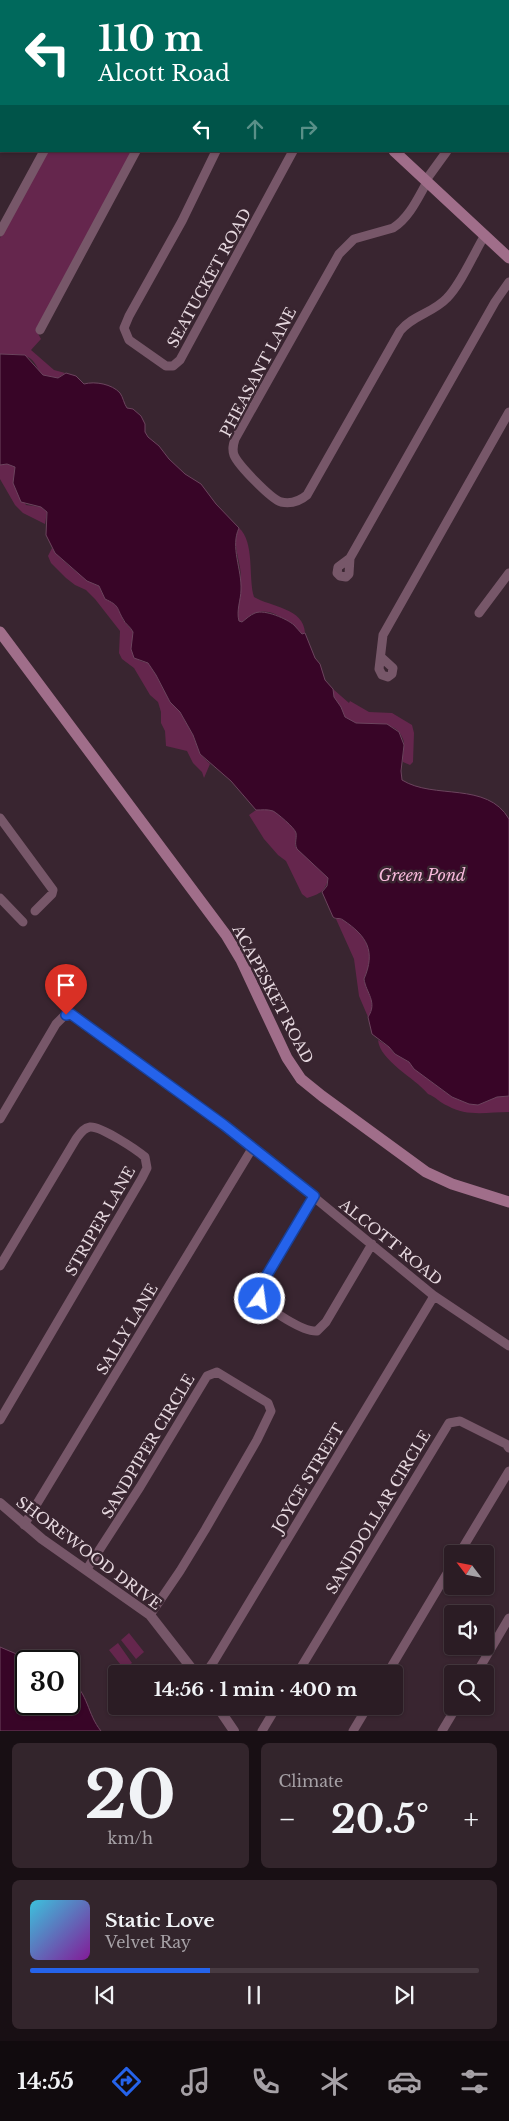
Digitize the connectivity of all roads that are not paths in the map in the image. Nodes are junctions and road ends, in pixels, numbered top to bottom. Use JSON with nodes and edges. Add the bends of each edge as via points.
{"nodes":[{"id":1,"x":43,"y":152,"type":"edge"},
{"id":2,"x":135,"y":152,"type":"edge"},
{"id":3,"x":216,"y":152,"type":"edge"},
{"id":4,"x":292,"y":152,"type":"edge"},
{"id":5,"x":395,"y":152,"type":"edge"},
{"id":6,"x":446,"y":152,"type":"edge"},
{"id":7,"x":426,"y":181,"type":"junction"},
{"id":8,"x":0,"y":232,"type":"edge"},
{"id":9,"x":485,"y":235,"type":"junction"},
{"id":10,"x":509,"y":258,"type":"edge"},
{"id":11,"x":509,"y":282,"type":"edge"},
{"id":12,"x":40,"y":330,"type":"dead end"},
{"id":13,"x":509,"y":412,"type":"edge"},
{"id":14,"x":350,"y":558,"type":"dead end"},
{"id":15,"x":509,"y":573,"type":"edge"},
{"id":16,"x":479,"y":613,"type":"dead end"},
{"id":17,"x":0,"y":632,"type":"edge"},
{"id":18,"x":381,"y":657,"type":"dead end"},
{"id":19,"x":0,"y":818,"type":"edge"},
{"id":20,"x":0,"y":898,"type":"edge"},
{"id":21,"x":35,"y":911,"type":"dead end"},
{"id":22,"x":24,"y":922,"type":"dead end"},
{"id":23,"x":0,"y":1119,"type":"edge"},
{"id":24,"x":253,"y":1146,"type":"junction"},
{"id":25,"x":314,"y":1196,"type":"junction"},
{"id":26,"x":509,"y":1202,"type":"edge"},
{"id":27,"x":372,"y":1244,"type":"junction"},
{"id":28,"x":0,"y":1266,"type":"edge"},
{"id":29,"x":434,"y":1296,"type":"junction"},
{"id":30,"x":509,"y":1346,"type":"edge"},
{"id":31,"x":0,"y":1420,"type":"edge"},
{"id":32,"x":509,"y":1448,"type":"edge"},
{"id":33,"x":509,"y":1471,"type":"edge"},
{"id":34,"x":0,"y":1503,"type":"edge"},
{"id":35,"x":24,"y":1525,"type":"junction"},
{"id":36,"x":464,"y":1545,"type":"edge"},
{"id":37,"x":87,"y":1570,"type":"junction"},
{"id":38,"x":444,"y":1578,"type":"edge"},
{"id":39,"x":150,"y":1615,"type":"junction"},
{"id":40,"x":509,"y":1618,"type":"edge"},
{"id":41,"x":189,"y":1665,"type":"edge"},
{"id":42,"x":211,"y":1665,"type":"edge"},
{"id":43,"x":302,"y":1665,"type":"edge"},
{"id":44,"x":392,"y":1665,"type":"edge"},
{"id":45,"x":481,"y":1665,"type":"edge"},
{"id":46,"x":224,"y":1715,"type":"edge"},
{"id":47,"x":272,"y":1715,"type":"edge"},
{"id":48,"x":363,"y":1715,"type":"edge"},
{"id":49,"x":452,"y":1715,"type":"edge"},
{"id":50,"x":234,"y":1731,"type":"edge"},
{"id":51,"x":262,"y":1731,"type":"edge"},
{"id":52,"x":353,"y":1731,"type":"edge"},
{"id":53,"x":442,"y":1731,"type":"edge"}],
"edges":[{"from":1,"to":8,"type":"street"},
{"from":2,"to":12,"type":"street"},
{"from":3,"to":4,"type":"street","name":"SEATUCKET ROAD","via":[[124,328],[129,340],[166,366],[173,366],[180,360]]},
{"from":5,"to":7,"type":"main road"},
{"from":6,"to":7,"type":"street","name":"PHEASANT LANE"},
{"from":7,"to":9,"type":"main road"},
{"from":7,"to":9,"type":"street","name":"PHEASANT LANE","via":[[399,225],[354,239],[338,254],[235,439],[233,451],[238,462],[273,498],[288,503],[307,495],[400,331],[412,318],[447,298]]},
{"from":9,"to":10,"type":"main road"},
{"from":11,"to":14,"type":"street"},
{"from":13,"to":18,"type":"street","via":[[383,635]]},
{"from":15,"to":16,"type":"street"},
{"from":17,"to":26,"type":"main road","name":"ACAPESKET ROAD","via":[[226,935],[287,1058],[302,1079],[426,1172]]},
{"from":19,"to":21,"type":"street","via":[[53,890]]},
{"from":20,"to":22,"type":"street"},
{"from":23,"to":24,"type":"street","name":"ALCOTT ROAD","via":[[56,1024],[71,1014]]},
{"from":24,"to":25,"type":"street","name":"ALCOTT ROAD"},
{"from":24,"to":35,"type":"street","name":"SALLY LANE"},
{"from":25,"to":27,"type":"street","name":"ALCOTT ROAD"},
{"from":25,"to":27,"type":"street","via":[[261,1285],[260,1299],[267,1307],[307,1330],[317,1331],[326,1322]]},
{"from":27,"to":29,"type":"street","name":"ALCOTT ROAD"},
{"from":28,"to":31,"type":"street","name":"STRIPER LANE","via":[[84,1129],[98,1128],[145,1157],[147,1168],[142,1178]]},
{"from":29,"to":30,"type":"street","name":"ALCOTT ROAD"},
{"from":29,"to":42,"type":"street","name":"JOYCE STREET"},
{"from":32,"to":43,"type":"street","name":"SANDDOLLAR CIRCLE","via":[[460,1421],[449,1423]]},
{"from":33,"to":36,"type":"street"},
{"from":34,"to":35,"type":"street","name":"SHOREWOOD DRIVE"},
{"from":35,"to":37,"type":"street","name":"SHOREWOOD DRIVE"},
{"from":37,"to":39,"type":"street","name":"SHOREWOOD DRIVE"},
{"from":37,"to":39,"type":"street","name":"SANDPIPER CIRCLE","via":[[208,1376],[217,1372],[268,1403],[271,1412],[257,1440],[180,1571]]},
{"from":38,"to":44,"type":"street"},
{"from":39,"to":41,"type":"street","name":"SHOREWOOD DRIVE"},
{"from":40,"to":45,"type":"street"},
{"from":46,"to":50,"type":"street"},
{"from":47,"to":51,"type":"street"},
{"from":48,"to":52,"type":"street"},
{"from":49,"to":53,"type":"street"}]}
